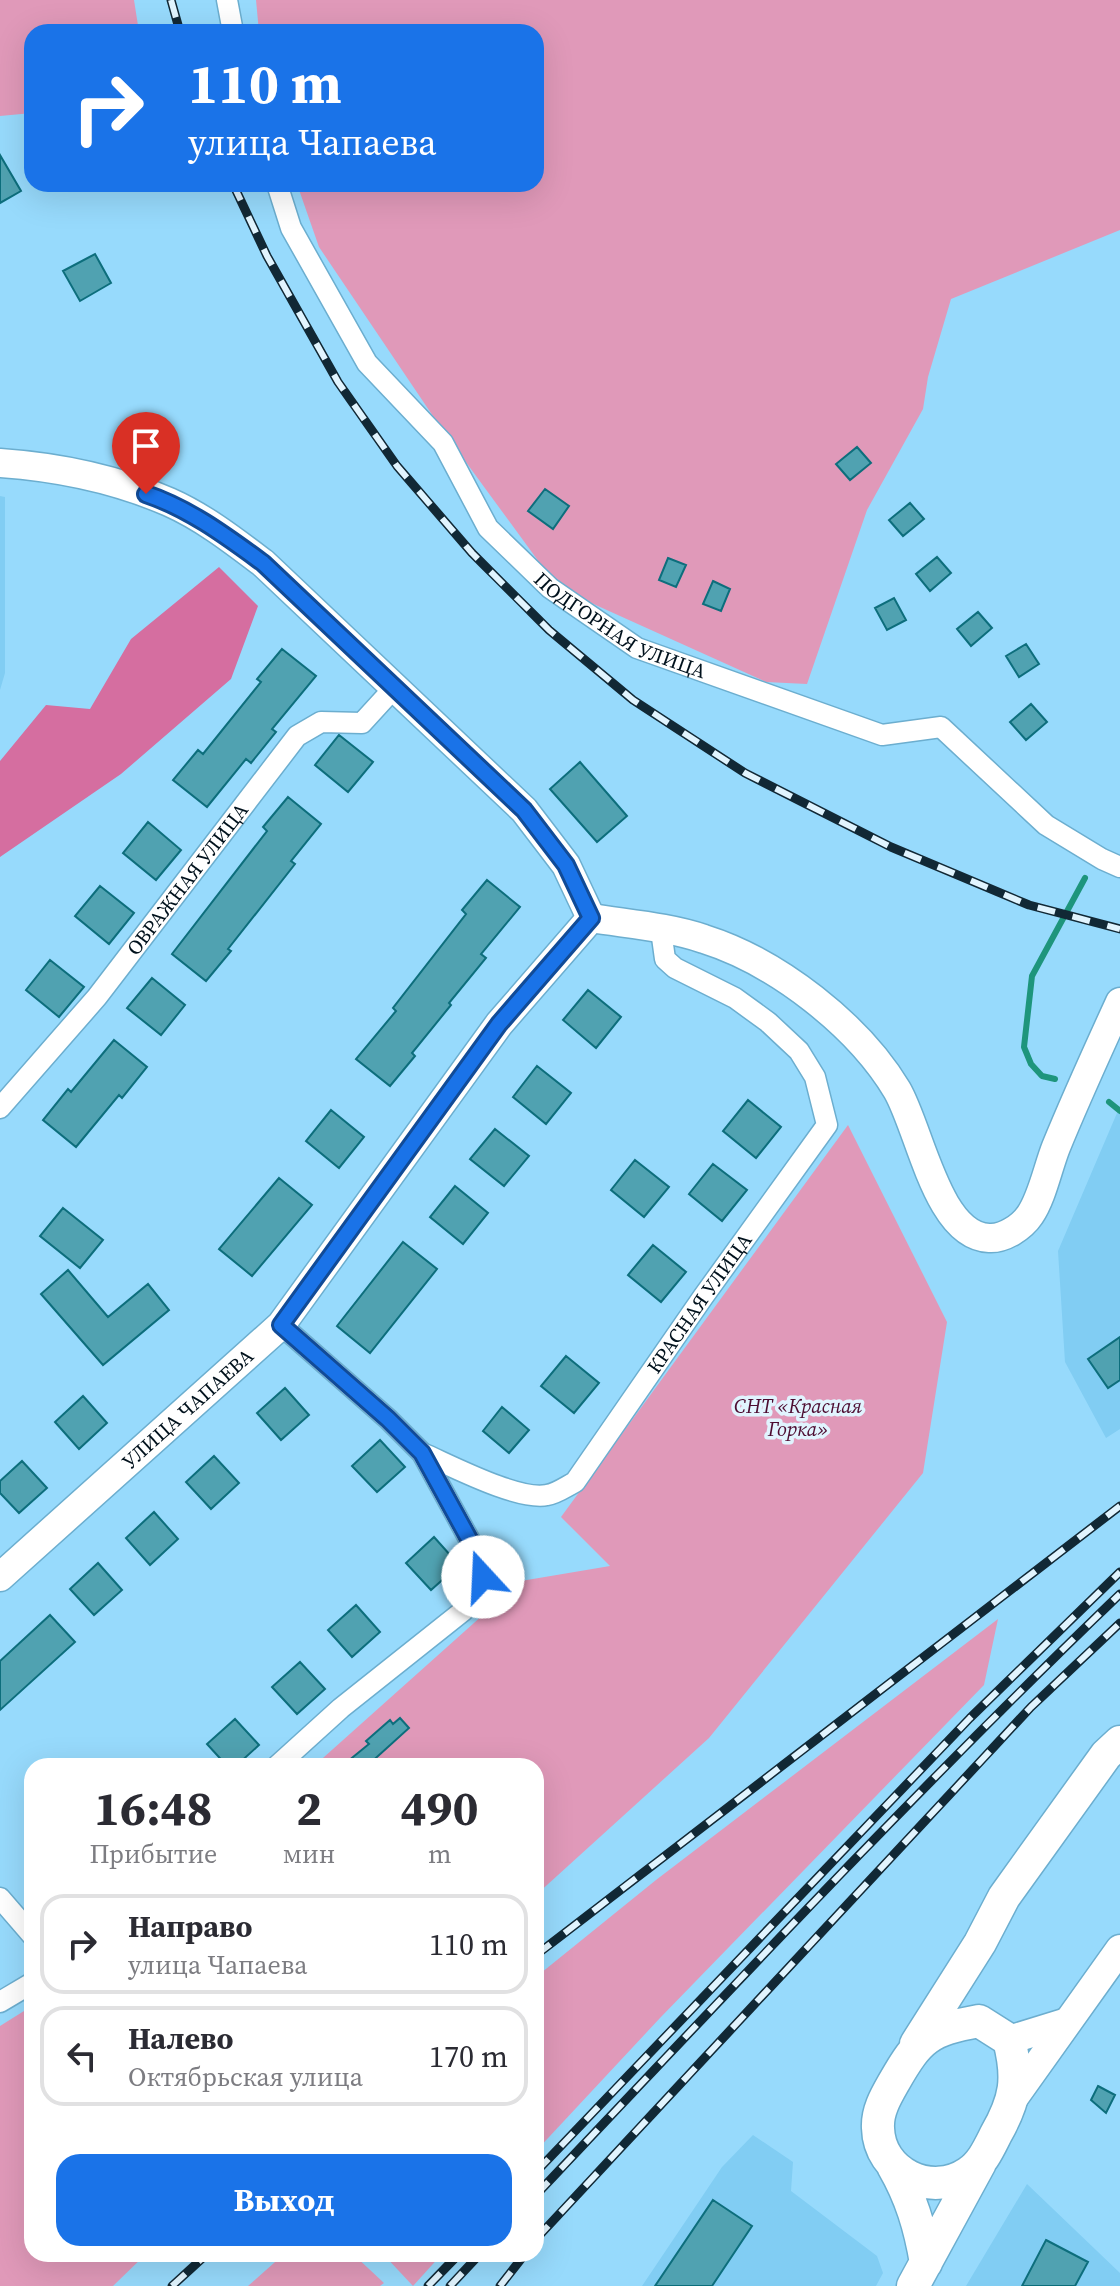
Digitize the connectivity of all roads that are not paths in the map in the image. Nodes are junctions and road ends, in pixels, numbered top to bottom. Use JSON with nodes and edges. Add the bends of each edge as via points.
{"nodes":[{"id":1,"x":227,"y":0,"type":"edge"},
{"id":2,"x":232,"y":24,"type":"edge"},
{"id":3,"x":280,"y":192,"type":"edge"},
{"id":4,"x":0,"y":463,"type":"edge"},
{"id":5,"x":394,"y":688,"type":"junction"},
{"id":6,"x":1120,"y":867,"type":"edge"},
{"id":7,"x":591,"y":918,"type":"junction"},
{"id":8,"x":661,"y":930,"type":"junction"},
{"id":9,"x":1120,"y":1002,"type":"edge"},
{"id":10,"x":0,"y":1108,"type":"edge"},
{"id":11,"x":281,"y":1325,"type":"junction"},
{"id":12,"x":422,"y":1453,"type":"junction"},
{"id":13,"x":0,"y":1577,"type":"edge"},
{"id":14,"x":1120,"y":1742,"type":"edge"},
{"id":15,"x":286,"y":1758,"type":"edge"},
{"id":16,"x":0,"y":1898,"type":"edge"},
{"id":17,"x":24,"y":1926,"type":"edge"},
{"id":18,"x":980,"y":1943,"type":"junction"},
{"id":19,"x":1120,"y":1949,"type":"edge"},
{"id":20,"x":24,"y":1988,"type":"edge"},
{"id":21,"x":0,"y":2002,"type":"edge"},
{"id":22,"x":979,"y":2021,"type":"junction"},
{"id":23,"x":1067,"y":2022,"type":"junction"},
{"id":24,"x":1009,"y":2040,"type":"junction"},
{"id":25,"x":911,"y":2052,"type":"junction"},
{"id":26,"x":1013,"y":2099,"type":"junction"},
{"id":27,"x":889,"y":2160,"type":"junction"},
{"id":28,"x":981,"y":2160,"type":"junction"},
{"id":29,"x":920,"y":2274,"type":"edge"}],
"edges":[{"from":1,"to":2,"type":"street"},
{"from":3,"to":6,"type":"street","name":"ПОДГОРНАЯ УЛИЦА","via":[[291,228],[367,363],[443,443],[488,528],[550,588],[649,653],[882,735],[941,727],[1046,825]]},
{"from":4,"to":5,"type":"street","via":[[98,477],[194,516],[263,563]]},
{"from":5,"to":7,"type":"street","via":[[546,835]]},
{"from":5,"to":10,"type":"street","name":"ОВРАЖНАЯ УЛИЦА","via":[[362,723],[321,722],[297,736],[97,997]]},
{"from":7,"to":8,"type":"street"},
{"from":7,"to":11,"type":"street","name":"УЛИЦА ЧАПАЕВА","via":[[499,1024]]},
{"from":8,"to":9,"type":"street","via":[[703,938],[748,956],[841,1023],[874,1056],[898,1091],[953,1219],[989,1238],[1005,1235],[1030,1215]]},
{"from":8,"to":12,"type":"street","name":"КРАСНАЯ УЛИЦА","via":[[665,959],[675,968],[735,998],[799,1051],[815,1077],[827,1125],[575,1482],[546,1495],[525,1494]]},
{"from":11,"to":12,"type":"street"},
{"from":11,"to":13,"type":"street","name":"УЛИЦА ЧАПАЕВА"},
{"from":12,"to":15,"type":"street","via":[[480,1559],[483,1577],[476,1596]]},
{"from":14,"to":18,"type":"main road","via":[[1004,1897]]},
{"from":16,"to":17,"type":"street"},
{"from":18,"to":22,"type":"main road","via":[[975,1970]]},
{"from":18,"to":25,"type":"main road"},
{"from":19,"to":23,"type":"street"},
{"from":20,"to":21,"type":"street"},
{"from":22,"to":24,"type":"main road"},
{"from":22,"to":25,"type":"main road","via":[[952,2026]]},
{"from":23,"to":24,"type":"street"},
{"from":23,"to":26,"type":"street"},
{"from":24,"to":26,"type":"main road","via":[[1015,2062]]},
{"from":25,"to":27,"type":"main road","via":[[879,2114],[880,2144]]},
{"from":26,"to":28,"type":"main road"},
{"from":27,"to":28,"type":"main road","via":[[901,2173],[929,2183],[955,2180]]},
{"from":27,"to":29,"type":"main road","via":[[916,2213]]},
{"from":28,"to":29,"type":"main road"}]}
